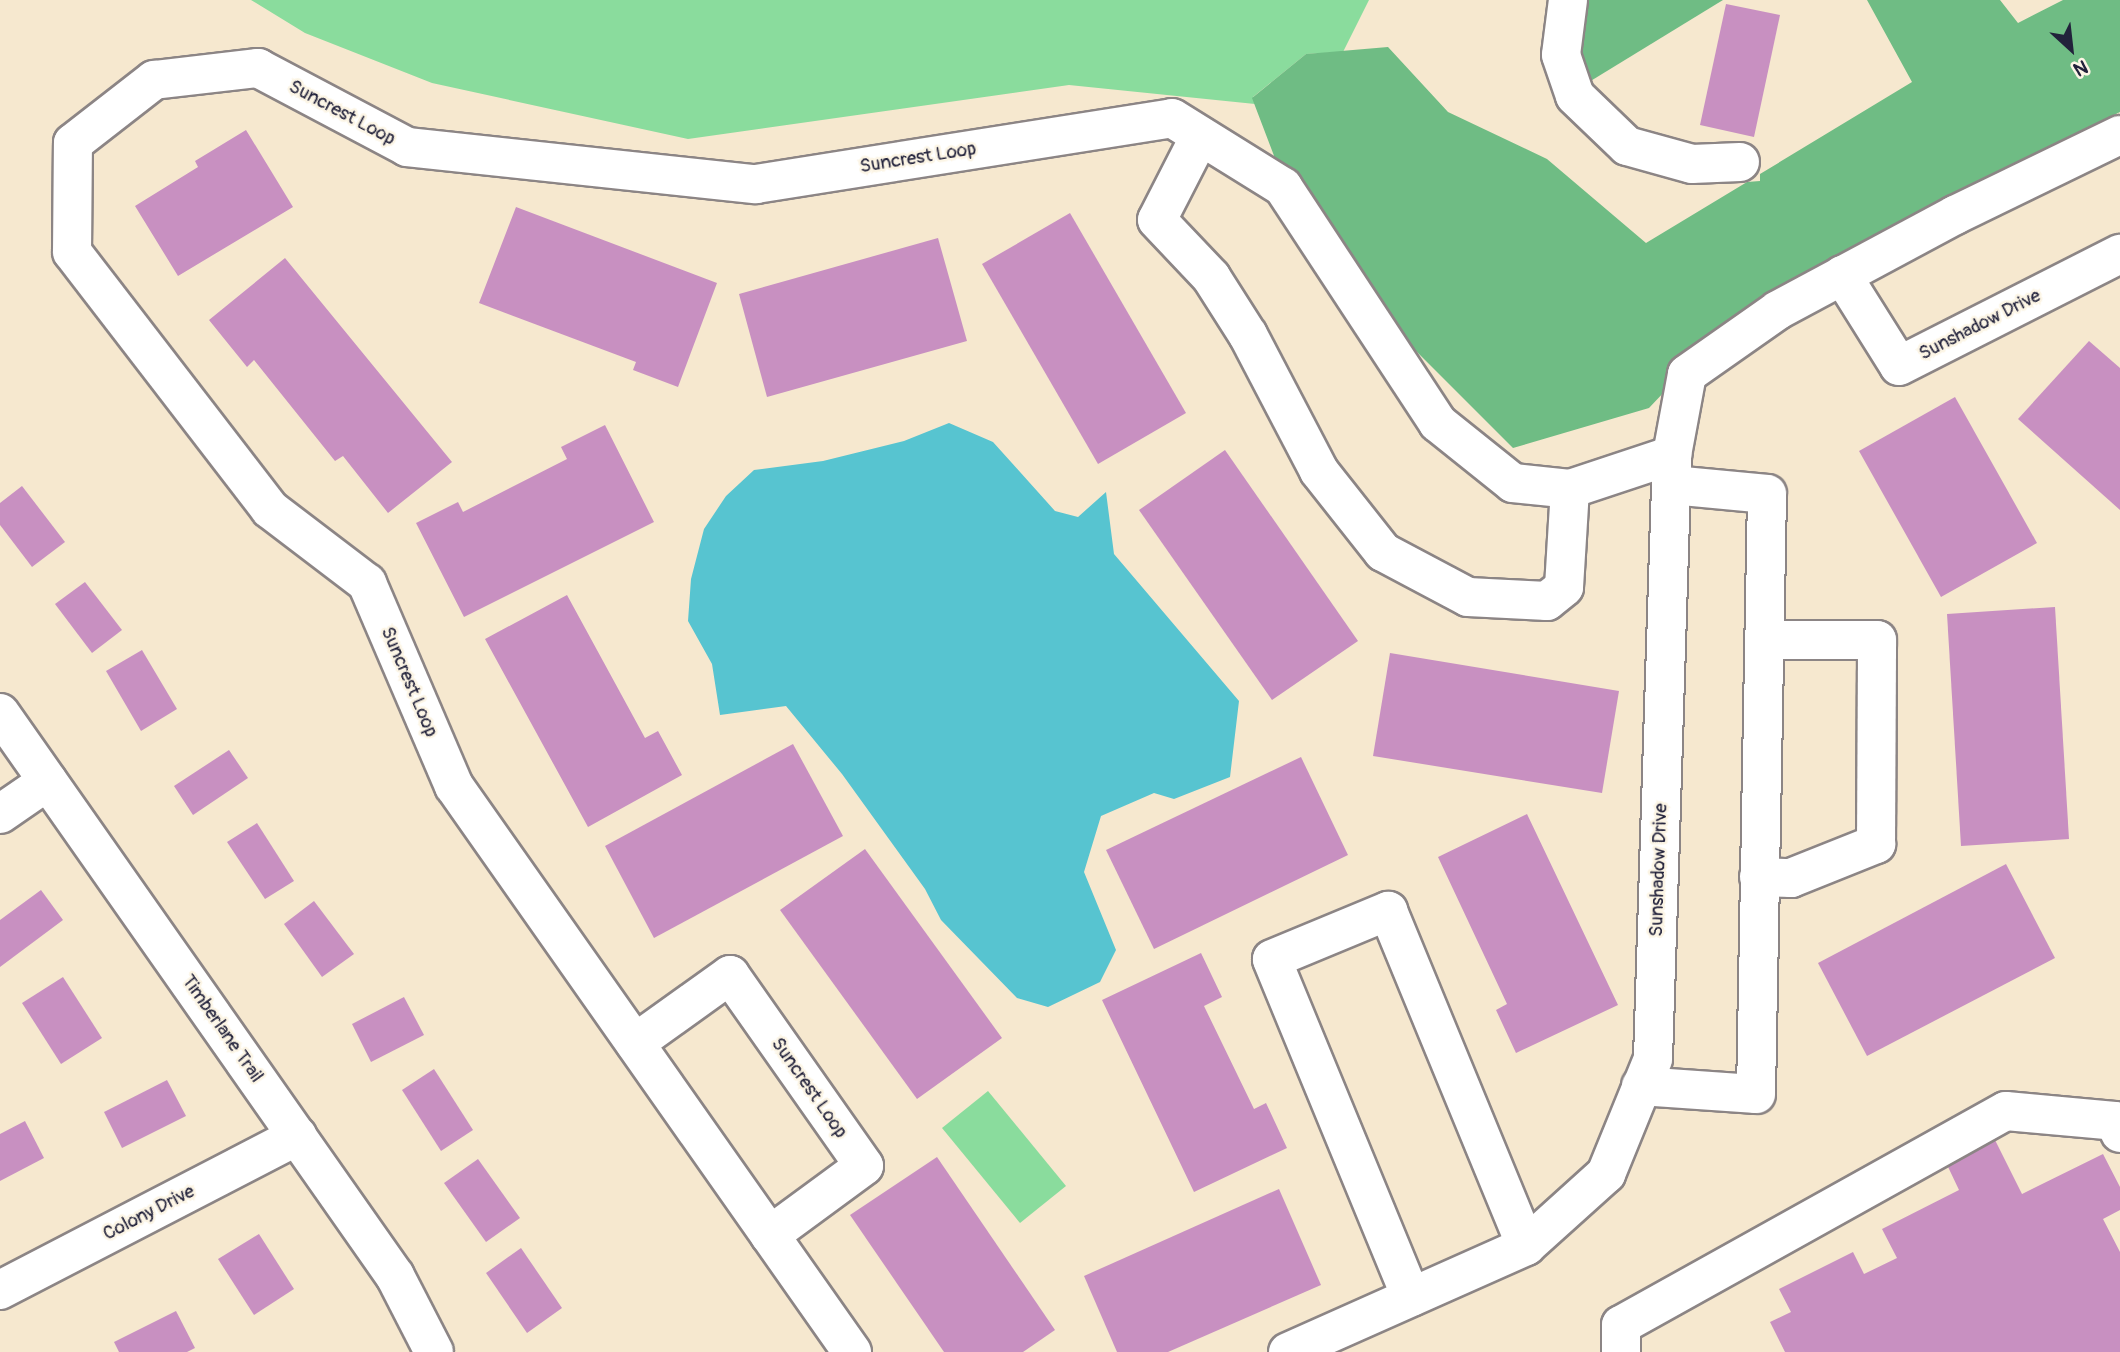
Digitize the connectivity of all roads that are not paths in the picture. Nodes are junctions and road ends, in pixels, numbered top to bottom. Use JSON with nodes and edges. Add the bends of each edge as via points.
{"nodes":[{"id":1,"x":1568,"y":0,"type":"edge"},
{"id":2,"x":2120,"y":135,"type":"edge"},
{"id":3,"x":1200,"y":136,"type":"junction"},
{"id":4,"x":1740,"y":162,"type":"dead end"},
{"id":5,"x":2120,"y":254,"type":"edge"},
{"id":6,"x":1842,"y":275,"type":"junction"},
{"id":7,"x":1672,"y":470,"type":"junction"},
{"id":8,"x":1570,"y":489,"type":"junction"},
{"id":9,"x":1763,"y":640,"type":"junction"},
{"id":10,"x":0,"y":713,"type":"edge"},
{"id":11,"x":48,"y":781,"type":"junction"},
{"id":12,"x":0,"y":814,"type":"edge"},
{"id":13,"x":1759,"y":877,"type":"junction"},
{"id":14,"x":635,"y":1043,"type":"junction"},
{"id":15,"x":1642,"y":1087,"type":"junction"},
{"id":16,"x":2120,"y":1133,"type":"edge"},
{"id":17,"x":298,"y":1136,"type":"junction"},
{"id":18,"x":770,"y":1235,"type":"junction"},
{"id":19,"x":1526,"y":1246,"type":"junction"},
{"id":20,"x":0,"y":1290,"type":"edge"},
{"id":21,"x":1411,"y":1297,"type":"junction"},
{"id":22,"x":434,"y":1352,"type":"edge"},
{"id":23,"x":852,"y":1352,"type":"edge"},
{"id":24,"x":1288,"y":1352,"type":"edge"},
{"id":25,"x":1621,"y":1352,"type":"edge"}],
"edges":[{"from":1,"to":4,"type":"street","via":[[1561,55],[1575,96],[1627,146],[1692,164]]},
{"from":2,"to":6,"type":"street","name":"Sunshadow Drive"},
{"from":3,"to":8,"type":"street","name":"Suncrest Loop","via":[[1283,187],[1438,423],[1513,483]]},
{"from":3,"to":8,"type":"street","via":[[1157,220],[1211,277],[1248,335],[1319,471],[1383,552],[1468,597],[1547,601],[1564,587]]},
{"from":3,"to":14,"type":"street","name":"Suncrest Loop","via":[[1172,118],[756,184],[407,147],[258,68],[153,80],[73,143],[72,252],[270,509],[367,583],[454,786]]},
{"from":5,"to":6,"type":"street","name":"Sunshadow Drive","via":[[1899,366]]},
{"from":6,"to":7,"type":"street","name":"Sunshadow Drive","via":[[1778,310],[1688,374]]},
{"from":7,"to":8,"type":"street","name":"Suncrest Loop"},
{"from":7,"to":9,"type":"street","via":[[1767,494]]},
{"from":7,"to":15,"type":"street","name":"Sunshadow Drive","via":[[1653,1059]]},
{"from":9,"to":13,"type":"street"},
{"from":9,"to":13,"type":"street","via":[[1877,640],[1876,844],[1791,877]]},
{"from":10,"to":11,"type":"street","name":"Timberlane Trail"},
{"from":11,"to":12,"type":"street"},
{"from":11,"to":17,"type":"street","name":"Timberlane Trail"},
{"from":13,"to":15,"type":"street","via":[[1756,1094]]},
{"from":14,"to":18,"type":"street","name":"Suncrest Loop"},
{"from":14,"to":18,"type":"street","name":"Suncrest Loop","via":[[730,975],[864,1166]]},
{"from":15,"to":19,"type":"street","name":"Sunshadow Drive","via":[[1606,1174]]},
{"from":16,"to":25,"type":"street","via":[[2115,1121],[2006,1111],[1621,1325]]},
{"from":17,"to":20,"type":"street","name":"Colony Drive"},
{"from":17,"to":22,"type":"street","name":"Timberlane Trail","via":[[395,1276]]},
{"from":18,"to":23,"type":"street","name":"Suncrest Loop"},
{"from":19,"to":21,"type":"street","name":"Sunshadow Drive"},
{"from":19,"to":21,"type":"street","via":[[1388,911],[1272,959]]},
{"from":21,"to":24,"type":"street","name":"Sunshadow Drive"}]}
